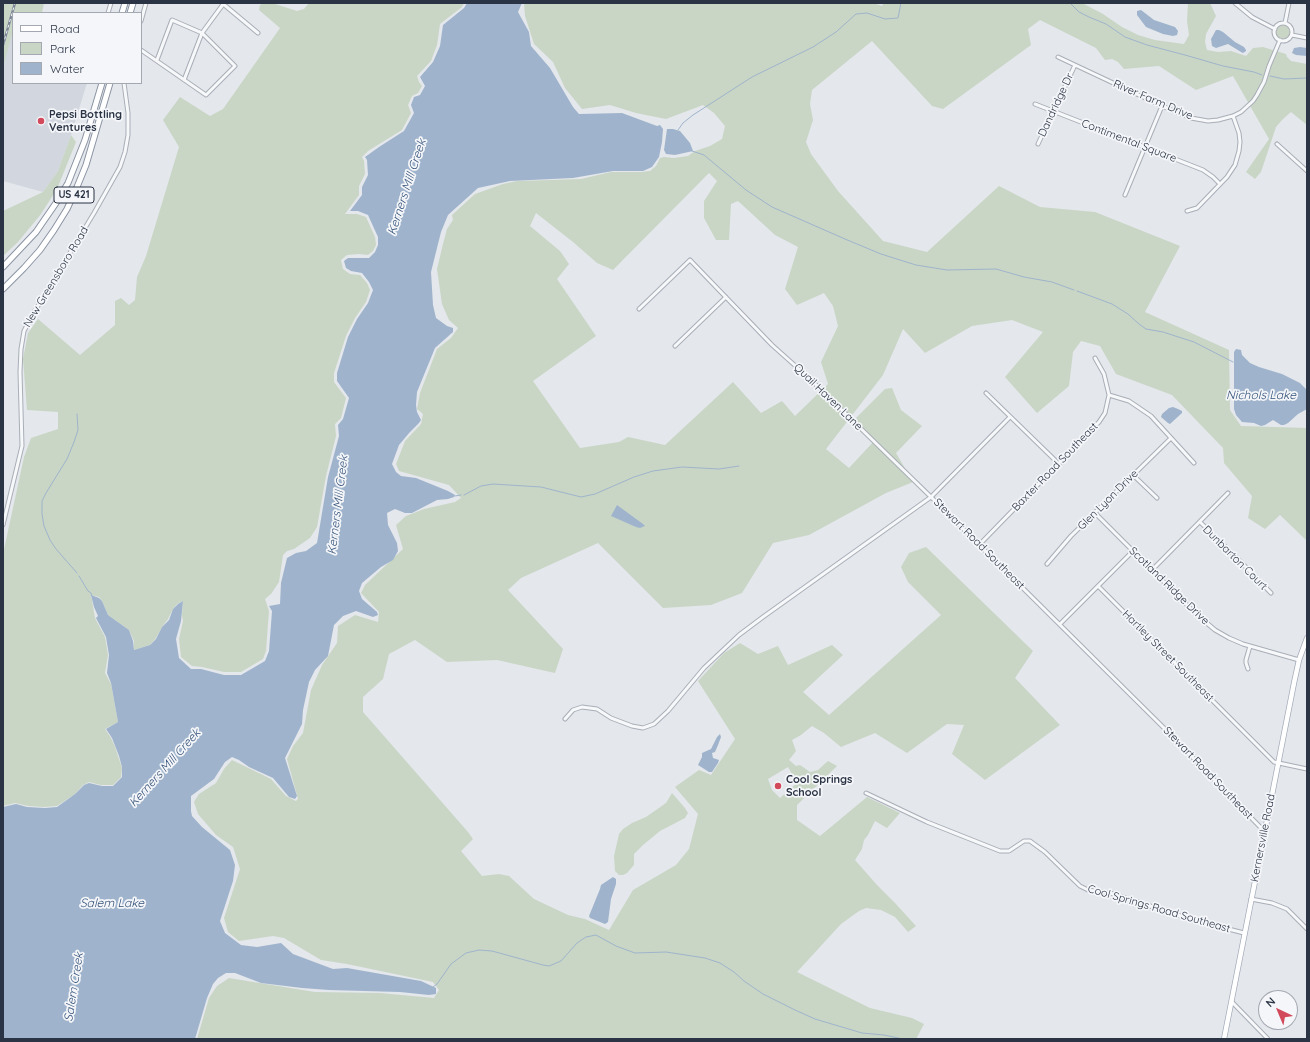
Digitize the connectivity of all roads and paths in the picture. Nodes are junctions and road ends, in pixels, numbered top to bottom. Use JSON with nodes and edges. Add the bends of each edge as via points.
{"nodes":[{"id":1,"x":146,"y":3,"type":"edge"},
{"id":2,"x":1235,"y":3,"type":"edge"},
{"id":3,"x":1289,"y":3,"type":"edge"},
{"id":4,"x":223,"y":4,"type":"edge"},
{"id":5,"x":142,"y":17,"type":"edge"},
{"id":6,"x":1285,"y":23,"type":"junction"},
{"id":7,"x":1275,"y":29,"type":"junction"},
{"id":8,"x":202,"y":33,"type":"junction"},
{"id":9,"x":258,"y":33,"type":"dead end"},
{"id":10,"x":1292,"y":35,"type":"junction"},
{"id":11,"x":1307,"y":38,"type":"edge"},
{"id":12,"x":1280,"y":40,"type":"junction"},
{"id":13,"x":142,"y":51,"type":"edge"},
{"id":14,"x":1058,"y":57,"type":"dead end"},
{"id":15,"x":157,"y":60,"type":"junction"},
{"id":16,"x":1075,"y":65,"type":"junction"},
{"id":17,"x":184,"y":80,"type":"junction"},
{"id":18,"x":102,"y":84,"type":"edge"},
{"id":19,"x":110,"y":84,"type":"edge"},
{"id":20,"x":124,"y":84,"type":"edge"},
{"id":21,"x":1035,"y":104,"type":"dead end"},
{"id":22,"x":1162,"y":106,"type":"junction"},
{"id":23,"x":1053,"y":112,"type":"junction"},
{"id":24,"x":1233,"y":116,"type":"junction"},
{"id":25,"x":1038,"y":144,"type":"dead end"},
{"id":26,"x":1277,"y":144,"type":"dead end"},
{"id":27,"x":1144,"y":147,"type":"junction"},
{"id":28,"x":1307,"y":171,"type":"edge"},
{"id":29,"x":1220,"y":184,"type":"junction"},
{"id":30,"x":1125,"y":195,"type":"dead end"},
{"id":31,"x":1187,"y":212,"type":"dead end"},
{"id":32,"x":3,"y":267,"type":"edge"},
{"id":33,"x":3,"y":289,"type":"edge"},
{"id":34,"x":726,"y":297,"type":"junction"},
{"id":35,"x":639,"y":309,"type":"dead end"},
{"id":36,"x":675,"y":346,"type":"dead end"},
{"id":37,"x":1095,"y":358,"type":"dead end"},
{"id":38,"x":986,"y":393,"type":"dead end"},
{"id":39,"x":1109,"y":395,"type":"junction"},
{"id":40,"x":1010,"y":416,"type":"junction"},
{"id":41,"x":1171,"y":438,"type":"junction"},
{"id":42,"x":1194,"y":463,"type":"dead end"},
{"id":43,"x":1059,"y":464,"type":"junction"},
{"id":44,"x":1132,"y":475,"type":"junction"},
{"id":45,"x":1228,"y":493,"type":"dead end"},
{"id":46,"x":931,"y":497,"type":"junction"},
{"id":47,"x":1157,"y":498,"type":"dead end"},
{"id":48,"x":1095,"y":513,"type":"junction"},
{"id":49,"x":1200,"y":522,"type":"junction"},
{"id":50,"x":3,"y":525,"type":"edge"},
{"id":51,"x":979,"y":545,"type":"junction"},
{"id":52,"x":1133,"y":551,"type":"junction"},
{"id":53,"x":1048,"y":564,"type":"dead end"},
{"id":54,"x":1152,"y":570,"type":"junction"},
{"id":55,"x":1098,"y":586,"type":"junction"},
{"id":56,"x":1271,"y":593,"type":"dead end"},
{"id":57,"x":1060,"y":624,"type":"junction"},
{"id":58,"x":1307,"y":638,"type":"edge"},
{"id":59,"x":1250,"y":646,"type":"junction"},
{"id":60,"x":1299,"y":660,"type":"junction"},
{"id":61,"x":1248,"y":669,"type":"dead end"},
{"id":62,"x":566,"y":719,"type":"dead end"},
{"id":63,"x":1278,"y":763,"type":"junction"},
{"id":64,"x":1307,"y":769,"type":"edge"},
{"id":65,"x":866,"y":793,"type":"dead end"},
{"id":66,"x":1264,"y":831,"type":"junction"},
{"id":67,"x":1251,"y":899,"type":"junction"},
{"id":68,"x":1307,"y":929,"type":"edge"},
{"id":69,"x":1244,"y":933,"type":"junction"},
{"id":70,"x":1232,"y":1002,"type":"junction"},
{"id":71,"x":1224,"y":1039,"type":"edge"},
{"id":72,"x":1268,"y":1039,"type":"edge"}],
"edges":[{"from":1,"to":5,"type":"street"},
{"from":2,"to":7,"type":"street","via":[[1252,17]]},
{"from":3,"to":6,"type":"street"},
{"from":4,"to":8,"type":"street"},
{"from":4,"to":9,"type":"street"},
{"from":6,"to":7,"type":"street","via":[[1277,25]]},
{"from":6,"to":10,"type":"street","via":[[1292,29]]},
{"from":7,"to":12,"type":"street","via":[[1275,35]]},
{"from":8,"to":15,"type":"street","via":[[172,20]]},
{"from":8,"to":17,"type":"street"},
{"from":8,"to":17,"type":"street","via":[[236,66],[206,96]]},
{"from":10,"to":11,"type":"street"},
{"from":10,"to":12,"type":"street","via":[[1288,40]]},
{"from":12,"to":24,"type":"street","name":"River Farm Drive","via":[[1257,96]]},
{"from":13,"to":15,"type":"street"},
{"from":14,"to":16,"type":"street","name":"River Farm Drive"},
{"from":15,"to":17,"type":"street"},
{"from":16,"to":22,"type":"street","name":"River Farm Drive"},
{"from":16,"to":23,"type":"street","name":"Dandridge Dr"},
{"from":18,"to":32,"type":"highway","number":"US 421","via":[[73,173],[36,232]]},
{"from":19,"to":33,"type":"highway","number":"US 421","via":[[86,165],[67,209],[40,250]]},
{"from":20,"to":50,"type":"street","name":"New Greensboro Road","via":[[128,136],[120,166],[24,331],[20,372],[22,446]]},
{"from":21,"to":23,"type":"street","name":"Contimental Square"},
{"from":22,"to":24,"type":"street","name":"River Farm Drive","via":[[1199,120],[1218,120]]},
{"from":22,"to":27,"type":"street"},
{"from":23,"to":25,"type":"street","name":"Dandridge Dr"},
{"from":23,"to":27,"type":"street","name":"Contimental Square"},
{"from":24,"to":29,"type":"street","via":[[1239,133],[1240,151],[1232,172]]},
{"from":26,"to":28,"type":"street"},
{"from":27,"to":29,"type":"street","name":"Contimental Square","via":[[1203,170]]},
{"from":27,"to":30,"type":"street"},
{"from":29,"to":31,"type":"street","via":[[1197,208]]},
{"from":34,"to":35,"type":"street","name":"Quail Haven Lane","via":[[690,260]]},
{"from":34,"to":36,"type":"street"},
{"from":34,"to":46,"type":"street","name":"Quail Haven Lane","via":[[772,345]]},
{"from":37,"to":39,"type":"street","name":"Baxter Road Southeast","via":[[1104,374]]},
{"from":38,"to":40,"type":"street"},
{"from":39,"to":41,"type":"street","via":[[1129,401],[1140,408]]},
{"from":39,"to":43,"type":"street","name":"Baxter Road Southeast","via":[[1105,413],[1099,422]]},
{"from":40,"to":43,"type":"street"},
{"from":40,"to":46,"type":"street"},
{"from":41,"to":42,"type":"street"},
{"from":41,"to":44,"type":"street","name":"Glen Lyon Drive"},
{"from":43,"to":51,"type":"street","name":"Baxter Road Southeast"},
{"from":44,"to":47,"type":"street"},
{"from":44,"to":48,"type":"street","name":"Glen Lyon Drive"},
{"from":45,"to":49,"type":"street"},
{"from":46,"to":51,"type":"street","name":"Stewart Road Southeast"},
{"from":46,"to":62,"type":"street","name":"Stewart Road Southeast","via":[[739,635],[704,668],[654,724],[643,728],[632,726],[597,709],[582,707],[573,710]]},
{"from":48,"to":52,"type":"street","name":"Scotland Ridge Drive"},
{"from":48,"to":53,"type":"street","name":"Glen Lyon Drive"},
{"from":49,"to":54,"type":"street"},
{"from":49,"to":56,"type":"street","name":"Dunbarton Court"},
{"from":51,"to":57,"type":"street","name":"Stewart Road Southeast"},
{"from":52,"to":54,"type":"street","name":"Scotland Ridge Drive"},
{"from":52,"to":55,"type":"street"},
{"from":54,"to":59,"type":"street","name":"Scotland Ridge Drive","via":[[1208,625],[1229,638]]},
{"from":55,"to":57,"type":"street"},
{"from":55,"to":63,"type":"street","name":"Hartley Street Southeast","via":[[1274,762]]},
{"from":57,"to":66,"type":"street","name":"Stewart Road Southeast"},
{"from":58,"to":60,"type":"main road","name":"Kernersville Road"},
{"from":59,"to":60,"type":"street","name":"Scotland Ridge Drive"},
{"from":59,"to":61,"type":"street","via":[[1246,660]]},
{"from":60,"to":63,"type":"main road","name":"Kernersville Road"},
{"from":63,"to":64,"type":"street"},
{"from":63,"to":66,"type":"main road","name":"Kernersville Road"},
{"from":65,"to":69,"type":"street","name":"Cool Springs Road Southeast","via":[[927,822],[1000,851],[1009,851],[1030,840],[1080,886],[1088,890],[1110,893],[1193,920]]},
{"from":66,"to":67,"type":"main road","name":"Kernersville Road"},
{"from":67,"to":68,"type":"street","via":[[1287,909]]},
{"from":67,"to":69,"type":"main road","name":"Kernersville Road"},
{"from":69,"to":70,"type":"main road","name":"Kernersville Road"},
{"from":70,"to":71,"type":"main road","name":"Kernersville Road"},
{"from":70,"to":72,"type":"street"}]}
